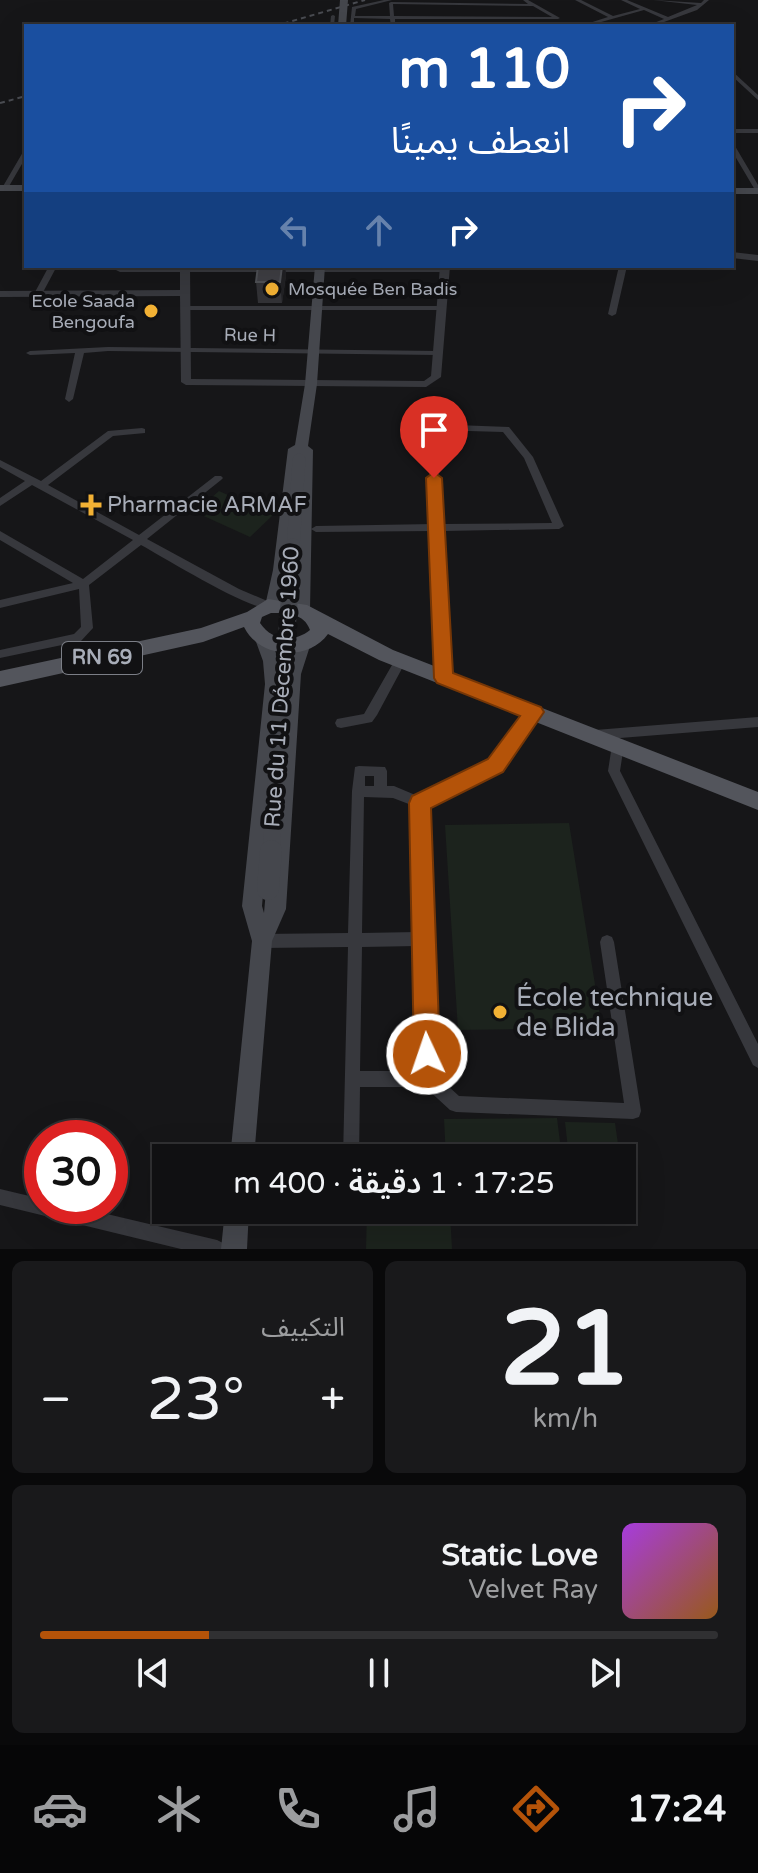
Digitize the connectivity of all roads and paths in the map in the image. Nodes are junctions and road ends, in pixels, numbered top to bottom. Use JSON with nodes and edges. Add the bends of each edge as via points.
{"nodes":[{"id":1,"x":344,"y":0,"type":"edge"},
{"id":2,"x":390,"y":0,"type":"edge"},
{"id":3,"x":525,"y":0,"type":"edge"},
{"id":4,"x":577,"y":0,"type":"edge"},
{"id":5,"x":623,"y":0,"type":"edge"},
{"id":6,"x":655,"y":0,"type":"edge"},
{"id":7,"x":436,"y":2,"type":"edge"},
{"id":8,"x":704,"y":2,"type":"edge"},
{"id":9,"x":533,"y":5,"type":"junction"},
{"id":10,"x":644,"y":9,"type":"junction"},
{"id":11,"x":333,"y":16,"type":"dead end"},
{"id":12,"x":352,"y":17,"type":"junction"},
{"id":13,"x":392,"y":17,"type":"junction"},
{"id":14,"x":474,"y":17,"type":"junction"},
{"id":15,"x":610,"y":18,"type":"junction"},
{"id":16,"x":672,"y":18,"type":"junction"},
{"id":17,"x":332,"y":24,"type":"edge"},
{"id":18,"x":342,"y":24,"type":"edge"},
{"id":19,"x":352,"y":24,"type":"edge"},
{"id":20,"x":393,"y":24,"type":"edge"},
{"id":21,"x":475,"y":24,"type":"edge"},
{"id":22,"x":589,"y":24,"type":"edge"},
{"id":23,"x":620,"y":24,"type":"edge"},
{"id":24,"x":654,"y":24,"type":"edge"},
{"id":25,"x":680,"y":24,"type":"edge"},
{"id":26,"x":734,"y":75,"type":"edge"},
{"id":27,"x":747,"y":88,"type":"junction"},
{"id":28,"x":734,"y":89,"type":"edge"},
{"id":29,"x":758,"y":98,"type":"edge"},
{"id":30,"x":734,"y":131,"type":"edge"},
{"id":31,"x":758,"y":131,"type":"edge"},
{"id":32,"x":734,"y":149,"type":"edge"},
{"id":33,"x":24,"y":155,"type":"edge"},
{"id":34,"x":2,"y":188,"type":"edge"},
{"id":35,"x":24,"y":188,"type":"edge"},
{"id":36,"x":757,"y":188,"type":"edge"},
{"id":37,"x":734,"y":191,"type":"edge"},
{"id":38,"x":734,"y":255,"type":"edge"},
{"id":39,"x":758,"y":258,"type":"edge"},
{"id":40,"x":52,"y":268,"type":"edge"},
{"id":41,"x":120,"y":268,"type":"edge"},
{"id":42,"x":185,"y":268,"type":"edge"},
{"id":43,"x":320,"y":268,"type":"edge"},
{"id":44,"x":444,"y":268,"type":"edge"},
{"id":45,"x":623,"y":268,"type":"edge"},
{"id":46,"x":186,"y":293,"type":"junction"},
{"id":47,"x":0,"y":294,"type":"edge"},
{"id":48,"x":38,"y":294,"type":"junction"},
{"id":49,"x":316,"y":307,"type":"junction"},
{"id":50,"x":186,"y":308,"type":"junction"},
{"id":51,"x":441,"y":308,"type":"junction"},
{"id":52,"x":612,"y":314,"type":"dead end"},
{"id":53,"x":186,"y":350,"type":"junction"},
{"id":54,"x":80,"y":351,"type":"junction"},
{"id":55,"x":313,"y":352,"type":"junction"},
{"id":56,"x":30,"y":353,"type":"dead end"},
{"id":57,"x":437,"y":353,"type":"junction"},
{"id":58,"x":311,"y":384,"type":"junction"},
{"id":59,"x":69,"y":399,"type":"dead end"},
{"id":60,"x":142,"y":431,"type":"dead end"},
{"id":61,"x":302,"y":433,"type":"junction"},
{"id":62,"x":0,"y":463,"type":"edge"},
{"id":63,"x":218,"y":478,"type":"dead end"},
{"id":64,"x":37,"y":483,"type":"junction"},
{"id":65,"x":0,"y":503,"type":"edge"},
{"id":66,"x":439,"y":528,"type":"junction"},
{"id":67,"x":316,"y":529,"type":"dead end"},
{"id":68,"x":0,"y":535,"type":"edge"},
{"id":69,"x":144,"y":540,"type":"junction"},
{"id":70,"x":84,"y":584,"type":"junction"},
{"id":71,"x":0,"y":604,"type":"edge"},
{"id":72,"x":262,"y":611,"type":"junction"},
{"id":73,"x":309,"y":614,"type":"junction"},
{"id":74,"x":203,"y":635,"type":"junction"},
{"id":75,"x":261,"y":638,"type":"junction"},
{"id":76,"x":304,"y":645,"type":"junction"},
{"id":77,"x":0,"y":654,"type":"edge"},
{"id":78,"x":393,"y":658,"type":"junction"},
{"id":79,"x":444,"y":678,"type":"junction"},
{"id":80,"x":0,"y":679,"type":"edge"},
{"id":81,"x":534,"y":712,"type":"junction"},
{"id":82,"x":758,"y":722,"type":"edge"},
{"id":83,"x":341,"y":723,"type":"dead end"},
{"id":84,"x":593,"y":735,"type":"junction"},
{"id":85,"x":618,"y":745,"type":"junction"},
{"id":86,"x":758,"y":801,"type":"edge"},
{"id":87,"x":420,"y":803,"type":"junction"},
{"id":88,"x":422,"y":939,"type":"junction"},
{"id":89,"x":354,"y":940,"type":"junction"},
{"id":90,"x":262,"y":941,"type":"junction"},
{"id":91,"x":607,"y":942,"type":"dead end"},
{"id":92,"x":758,"y":1060,"type":"edge"},
{"id":93,"x":352,"y":1079,"type":"junction"},
{"id":94,"x":428,"y":1079,"type":"junction"},
{"id":95,"x":243,"y":1144,"type":"edge"},
{"id":96,"x":351,"y":1144,"type":"edge"},
{"id":97,"x":0,"y":1197,"type":"edge"},
{"id":98,"x":236,"y":1224,"type":"edge"},
{"id":99,"x":217,"y":1249,"type":"edge"},
{"id":100,"x":234,"y":1249,"type":"edge"}],
"edges":[{"from":1,"to":18,"type":"main road","bridge":true},
{"from":2,"to":12,"type":"street","via":[[354,8]]},
{"from":3,"to":9,"type":"street"},
{"from":4,"to":15,"type":"street"},
{"from":5,"to":10,"type":"street"},
{"from":6,"to":8,"type":"street"},
{"from":7,"to":9,"type":"street"},
{"from":7,"to":13,"type":"street","via":[[391,3]]},
{"from":8,"to":16,"type":"street"},
{"from":9,"to":14,"type":"street","via":[[558,18]]},
{"from":10,"to":15,"type":"street"},
{"from":10,"to":16,"type":"street"},
{"from":11,"to":17,"type":"street"},
{"from":12,"to":13,"type":"street"},
{"from":12,"to":19,"type":"street"},
{"from":13,"to":14,"type":"street"},
{"from":13,"to":20,"type":"street"},
{"from":14,"to":21,"type":"street"},
{"from":15,"to":22,"type":"street"},
{"from":15,"to":23,"type":"street"},
{"from":16,"to":24,"type":"street"},
{"from":16,"to":25,"type":"street"},
{"from":26,"to":27,"type":"street"},
{"from":27,"to":28,"type":"street"},
{"from":27,"to":29,"type":"street"},
{"from":30,"to":31,"type":"street"},
{"from":32,"to":36,"type":"street"},
{"from":33,"to":34,"type":"street"},
{"from":34,"to":35,"type":"main road"},
{"from":36,"to":37,"type":"main road"},
{"from":38,"to":39,"type":"street"},
{"from":40,"to":48,"type":"street"},
{"from":41,"to":42,"type":"street"},
{"from":42,"to":43,"type":"street"},
{"from":42,"to":46,"type":"street"},
{"from":43,"to":44,"type":"street"},
{"from":43,"to":49,"type":"main road","name":"Rue du 11 Décembre 1960"},
{"from":44,"to":51,"type":"street"},
{"from":45,"to":52,"type":"street"},
{"from":46,"to":48,"type":"street"},
{"from":46,"to":50,"type":"street"},
{"from":47,"to":48,"type":"street"},
{"from":49,"to":50,"type":"street"},
{"from":49,"to":51,"type":"street"},
{"from":49,"to":55,"type":"main road","name":"Rue du 11 Décembre 1960"},
{"from":50,"to":53,"type":"street"},
{"from":51,"to":57,"type":"street"},
{"from":53,"to":54,"type":"street","name":"Rue H"},
{"from":53,"to":55,"type":"street","name":"Rue H"},
{"from":53,"to":58,"type":"street","via":[[186,382]]},
{"from":54,"to":56,"type":"street","name":"Rue H"},
{"from":54,"to":59,"type":"street"},
{"from":55,"to":57,"type":"street","name":"Rue H"},
{"from":55,"to":58,"type":"main road","name":"Rue du 11 Décembre 1960"},
{"from":57,"to":58,"type":"street","via":[[436,377],[426,384]]},
{"from":58,"to":61,"type":"main road","name":"Rue du 11 Décembre 1960"},
{"from":60,"to":64,"type":"street","via":[[111,433]]},
{"from":61,"to":72,"type":"main road","name":"Rue du 11 Décembre 1960","via":[[292,459],[281,570]]},
{"from":61,"to":73,"type":"main road","name":"Rue du 11 Décembre 1960"},
{"from":61,"to":90,"type":"main road","name":"Rue du 11 Décembre 1960","bridge":true},
{"from":62,"to":64,"type":"street"},
{"from":63,"to":69,"type":"street"},
{"from":64,"to":65,"type":"street"},
{"from":64,"to":69,"type":"street"},
{"from":66,"to":66,"type":"street","via":[[429,427],[442,426],[506,429],[528,457],[559,526]]},
{"from":66,"to":67,"type":"street"},
{"from":66,"to":79,"type":"street"},
{"from":68,"to":70,"type":"street"},
{"from":69,"to":70,"type":"street"},
{"from":69,"to":72,"type":"street"},
{"from":70,"to":71,"type":"street"},
{"from":70,"to":77,"type":"street","via":[[87,628],[82,635]]},
{"from":72,"to":73,"type":"main road"},
{"from":72,"to":74,"type":"main road"},
{"from":72,"to":75,"type":"main road","via":[[251,628]]},
{"from":73,"to":76,"type":"main road","via":[[320,632]]},
{"from":73,"to":78,"type":"main road"},
{"from":74,"to":75,"type":"main road"},
{"from":74,"to":80,"type":"main road","number":"RN 69"},
{"from":75,"to":76,"type":"main road"},
{"from":75,"to":90,"type":"main road","name":"Rue du 11 Décembre 1960","via":[[273,684],[252,906]]},
{"from":76,"to":78,"type":"main road","via":[[339,645]]},
{"from":76,"to":90,"type":"main road","name":"Rue du 11 Décembre 1960","via":[[294,667],[277,897]]},
{"from":78,"to":79,"type":"main road"},
{"from":78,"to":83,"type":"street","via":[[373,712],[368,718]]},
{"from":79,"to":81,"type":"main road"},
{"from":81,"to":84,"type":"main road"},
{"from":81,"to":87,"type":"street","via":[[495,766]]},
{"from":82,"to":84,"type":"street"},
{"from":84,"to":85,"type":"main road"},
{"from":85,"to":86,"type":"main road"},
{"from":85,"to":92,"type":"street","via":[[614,771]]},
{"from":87,"to":88,"type":"street"},
{"from":87,"to":89,"type":"street","via":[[394,792],[358,791]]},
{"from":88,"to":89,"type":"street"},
{"from":88,"to":94,"type":"street"},
{"from":89,"to":90,"type":"street"},
{"from":89,"to":93,"type":"street"},
{"from":90,"to":95,"type":"main road","name":"Rue du 11 Décembre 1960"},
{"from":91,"to":94,"type":"street","via":[[633,1111],[456,1104]]},
{"from":93,"to":94,"type":"street"},
{"from":93,"to":96,"type":"street"},
{"from":97,"to":99,"type":"street"},
{"from":98,"to":100,"type":"main road"}]}
